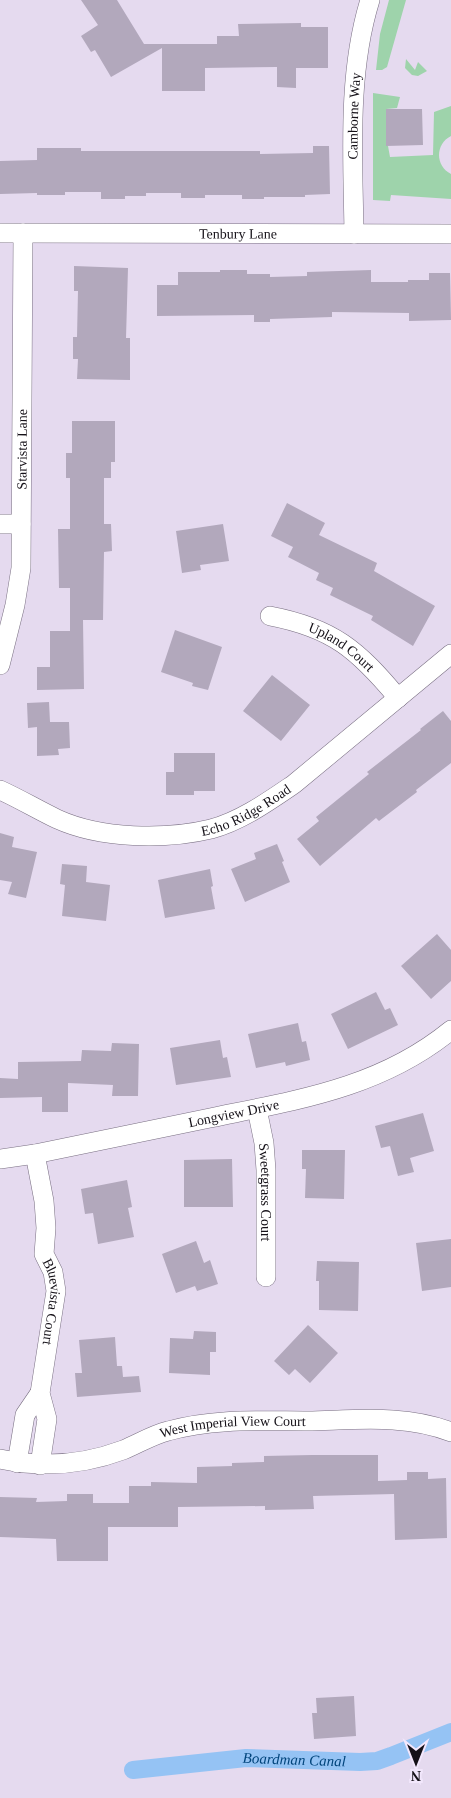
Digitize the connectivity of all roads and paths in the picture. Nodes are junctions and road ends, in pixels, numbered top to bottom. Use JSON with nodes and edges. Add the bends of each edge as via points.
{"nodes":[{"id":1,"x":367,"y":1,"type":"edge"},
{"id":2,"x":23,"y":233,"type":"junction"},
{"id":3,"x":0,"y":234,"type":"edge"},
{"id":4,"x":354,"y":234,"type":"junction"},
{"id":5,"x":451,"y":234,"type":"edge"},
{"id":6,"x":0,"y":524,"type":"edge"},
{"id":7,"x":21,"y":524,"type":"junction"},
{"id":8,"x":270,"y":616,"type":"dead end"},
{"id":9,"x":451,"y":654,"type":"edge"},
{"id":10,"x":0,"y":665,"type":"edge"},
{"id":11,"x":398,"y":698,"type":"junction"},
{"id":12,"x":0,"y":790,"type":"edge"},
{"id":13,"x":451,"y":1030,"type":"edge"},
{"id":14,"x":257,"y":1109,"type":"junction"},
{"id":15,"x":35,"y":1154,"type":"junction"},
{"id":16,"x":0,"y":1159,"type":"edge"},
{"id":17,"x":266,"y":1277,"type":"dead end"},
{"id":18,"x":40,"y":1393,"type":"junction"},
{"id":19,"x":23,"y":1426,"type":"junction"},
{"id":20,"x":45,"y":1429,"type":"junction"},
{"id":21,"x":451,"y":1432,"type":"edge"},
{"id":22,"x":9,"y":1461,"type":"edge"},
{"id":23,"x":40,"y":1465,"type":"junction"}],
"edges":[{"from":1,"to":4,"type":"street","name":"Camborne Way","via":[[355,76]]},
{"from":2,"to":3,"type":"street","name":"Tenbury Lane"},
{"from":2,"to":4,"type":"street","name":"Tenbury Lane"},
{"from":2,"to":7,"type":"street","name":"Starvista Lane"},
{"from":4,"to":5,"type":"street","name":"Tenbury Lane"},
{"from":6,"to":7,"type":"street"},
{"from":7,"to":10,"type":"street","name":"Starvista Lane","via":[[16,606]]},
{"from":8,"to":11,"type":"street","name":"Upland Court","via":[[309,626],[341,641],[367,662]]},
{"from":9,"to":11,"type":"street","name":"Echo Ridge Road"},
{"from":11,"to":12,"type":"street","name":"Echo Ridge Road","via":[[294,784],[268,802],[212,828],[160,836],[103,832],[58,820]]},
{"from":13,"to":14,"type":"street","name":"Longview Drive","via":[[430,1047],[386,1072],[346,1087]]},
{"from":14,"to":15,"type":"street","name":"Longview Drive"},
{"from":14,"to":17,"type":"street","name":"Sweetgrass Court","via":[[266,1170]]},
{"from":15,"to":16,"type":"street","name":"Longview Drive"},
{"from":15,"to":18,"type":"street","name":"Bluevista Court","via":[[44,1201],[44,1254],[53,1272],[56,1291]]},
{"from":18,"to":19,"type":"street","name":"Bluevista Court","via":[[25,1415]]},
{"from":18,"to":20,"type":"street","name":"Bluevista Court","via":[[47,1419]]},
{"from":19,"to":20,"type":"street"},
{"from":19,"to":22,"type":"street","name":"Bluevista Court"},
{"from":20,"to":23,"type":"street","name":"Bluevista Court"},
{"from":21,"to":23,"type":"street","name":"West Imperial View Court","via":[[437,1426],[400,1420],[216,1421],[168,1431],[106,1456],[62,1465]]},
{"from":22,"to":23,"type":"street","name":"West Imperial View Court"}]}
